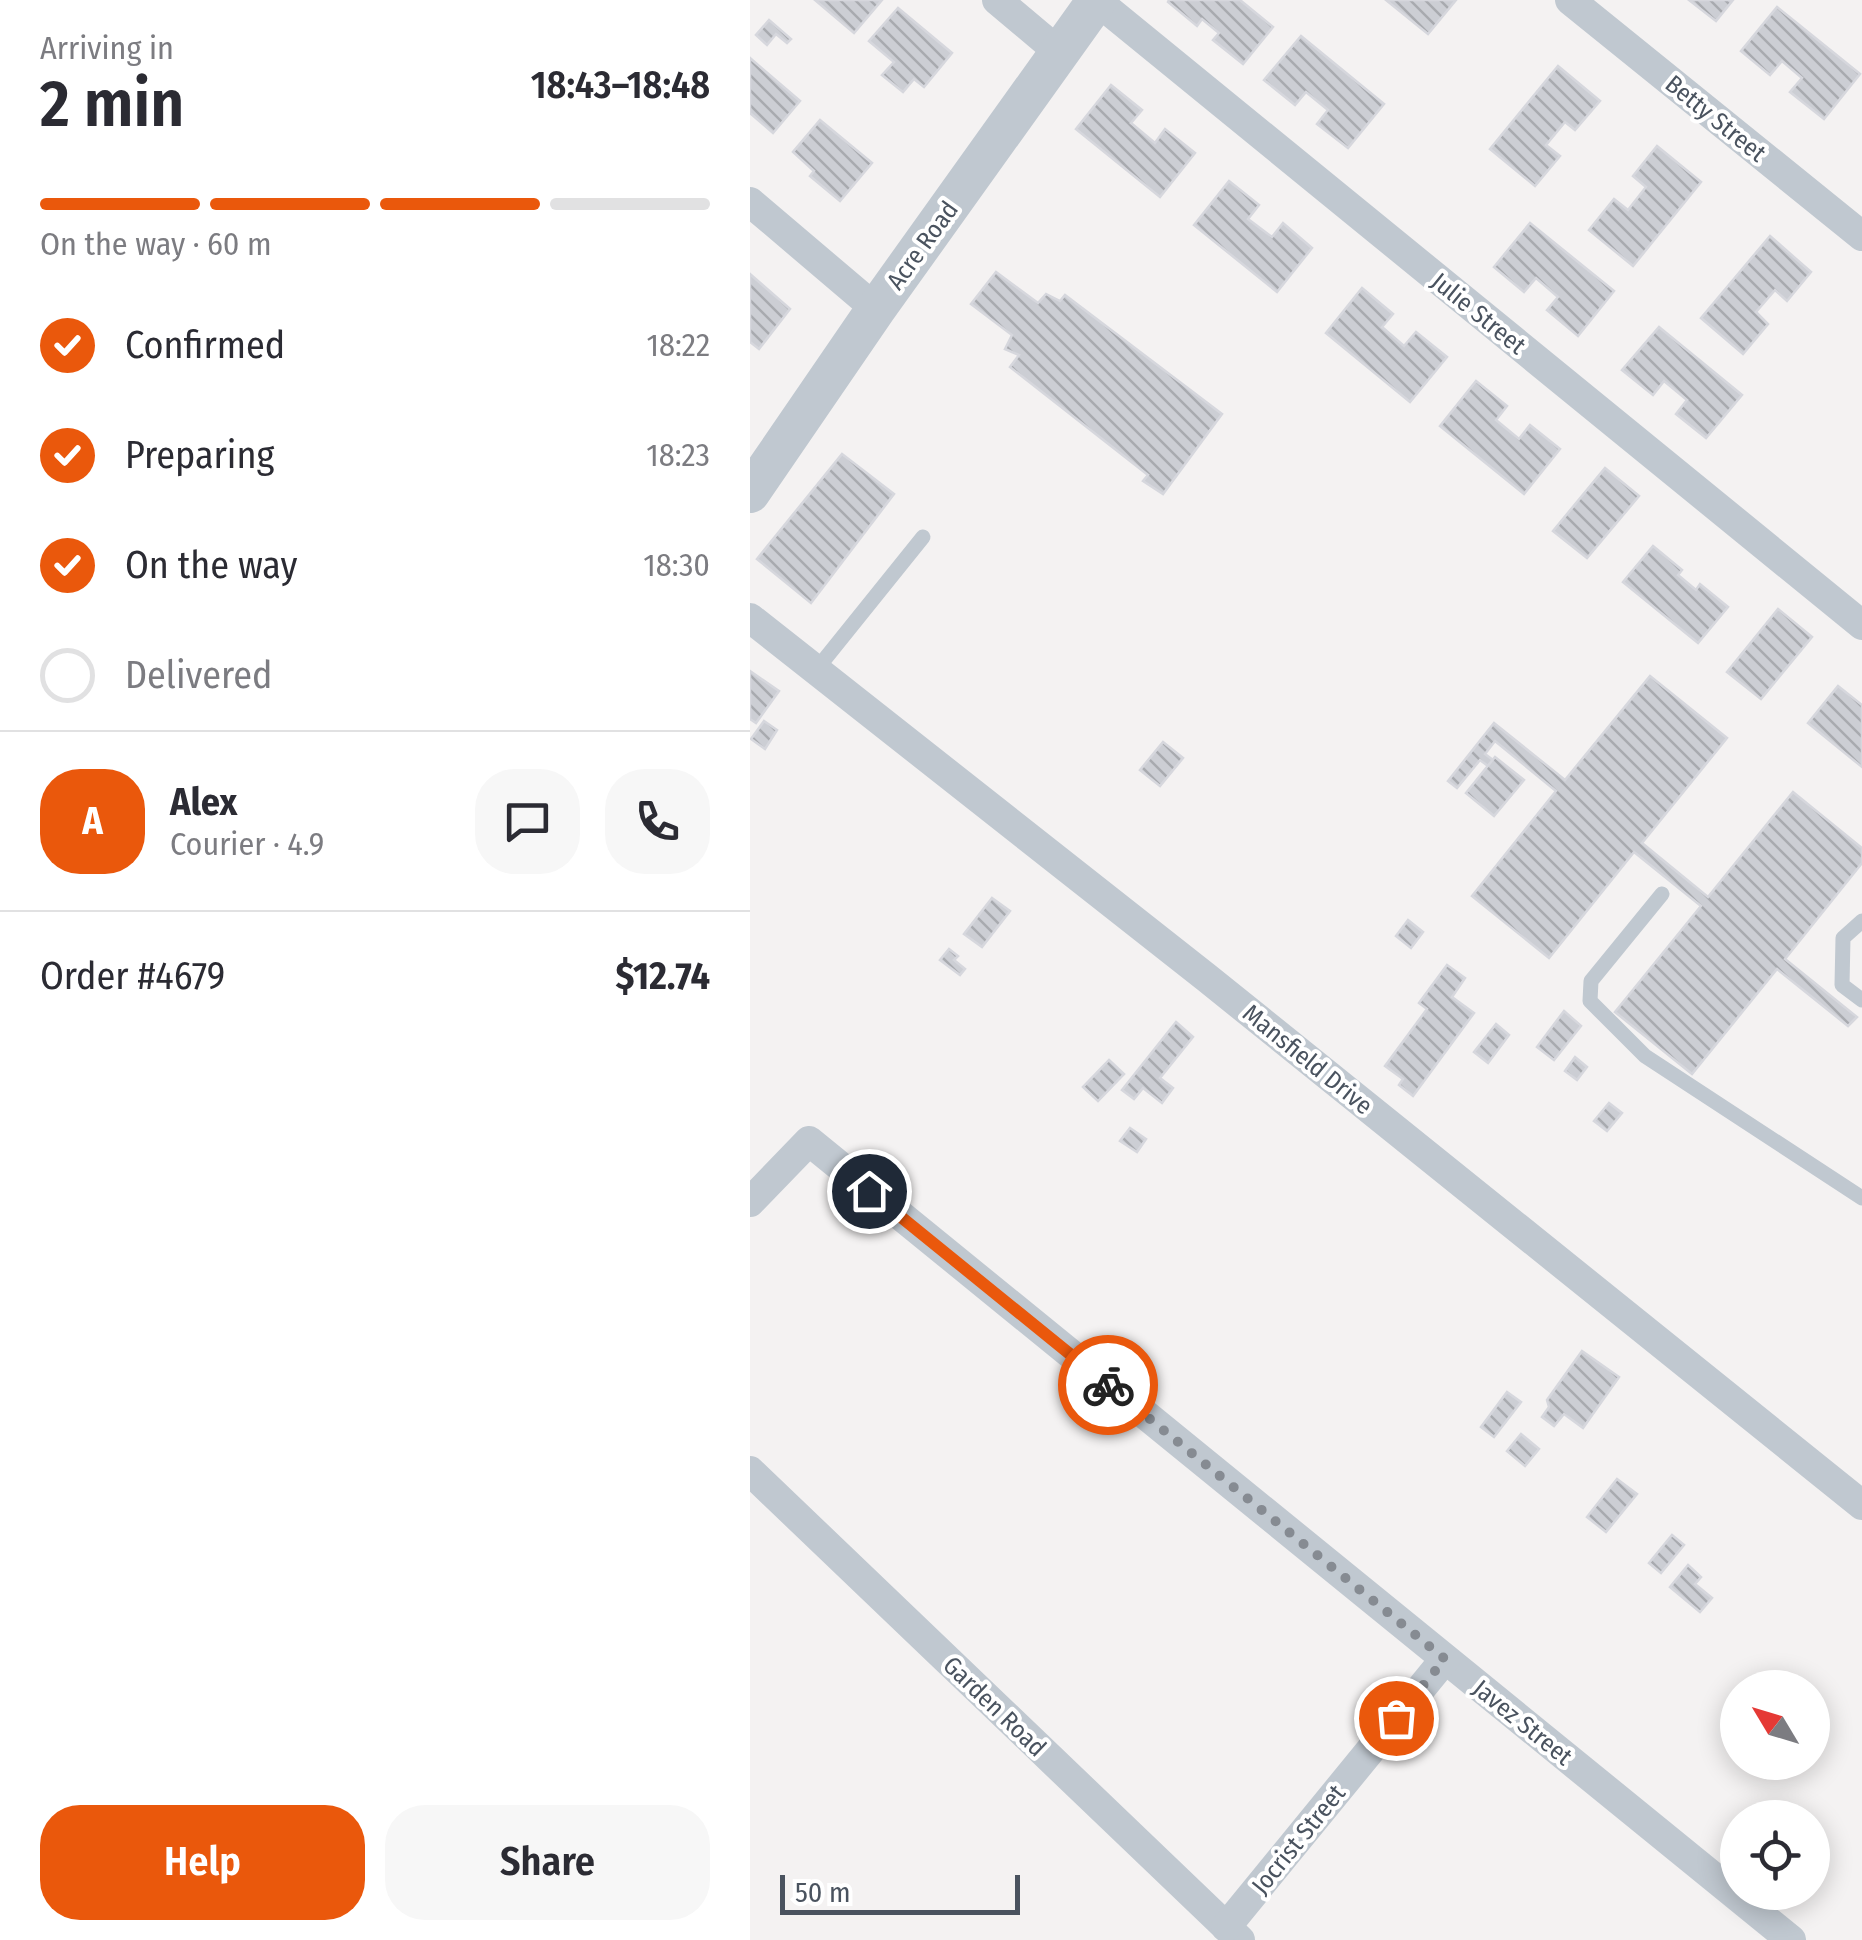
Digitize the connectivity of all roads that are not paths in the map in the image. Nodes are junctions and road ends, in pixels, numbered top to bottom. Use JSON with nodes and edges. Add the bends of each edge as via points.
{"nodes":[{"id":1,"x":997,"y":0,"type":"edge"},
{"id":2,"x":1097,"y":0,"type":"edge"},
{"id":3,"x":1570,"y":0,"type":"edge"},
{"id":4,"x":1060,"y":53,"type":"junction"},
{"id":5,"x":750,"y":202,"type":"edge"},
{"id":6,"x":1862,"y":236,"type":"edge"},
{"id":7,"x":876,"y":309,"type":"junction"},
{"id":8,"x":750,"y":493,"type":"edge"},
{"id":9,"x":923,"y":537,"type":"dead end"},
{"id":10,"x":750,"y":618,"type":"edge"},
{"id":11,"x":1862,"y":626,"type":"edge"},
{"id":12,"x":816,"y":670,"type":"junction"},
{"id":13,"x":1662,"y":894,"type":"dead end"},
{"id":14,"x":1862,"y":921,"type":"edge"},
{"id":15,"x":1862,"y":1000,"type":"edge"},
{"id":16,"x":1862,"y":1198,"type":"edge"},
{"id":17,"x":750,"y":1202,"type":"edge"},
{"id":18,"x":750,"y":1471,"type":"edge"},
{"id":19,"x":1862,"y":1504,"type":"edge"},
{"id":20,"x":1445,"y":1659,"type":"junction"},
{"id":21,"x":1233,"y":1934,"type":"edge"},
{"id":22,"x":1791,"y":1940,"type":"edge"}],
"edges":[{"from":1,"to":4,"type":"street"},
{"from":2,"to":4,"type":"street","name":"Acre Road"},
{"from":2,"to":11,"type":"street","name":"Julie Street"},
{"from":3,"to":6,"type":"street","name":"Betty Street"},
{"from":4,"to":7,"type":"street","name":"Acre Road"},
{"from":5,"to":7,"type":"street"},
{"from":7,"to":8,"type":"street","name":"Acre Road"},
{"from":9,"to":12,"type":"lane"},
{"from":10,"to":12,"type":"street","name":"Mansfield Drive"},
{"from":12,"to":19,"type":"street","name":"Mansfield Drive"},
{"from":13,"to":16,"type":"lane","via":[[1591,981],[1590,1001],[1646,1056]]},
{"from":14,"to":15,"type":"lane","via":[[1843,938],[1842,985]]},
{"from":17,"to":20,"type":"street","name":"Javez Street","via":[[808,1142]]},
{"from":18,"to":21,"type":"street","name":"Garden Road"},
{"from":20,"to":21,"type":"street","name":"Jocrist Street"},
{"from":20,"to":22,"type":"street","name":"Javez Street"}]}
